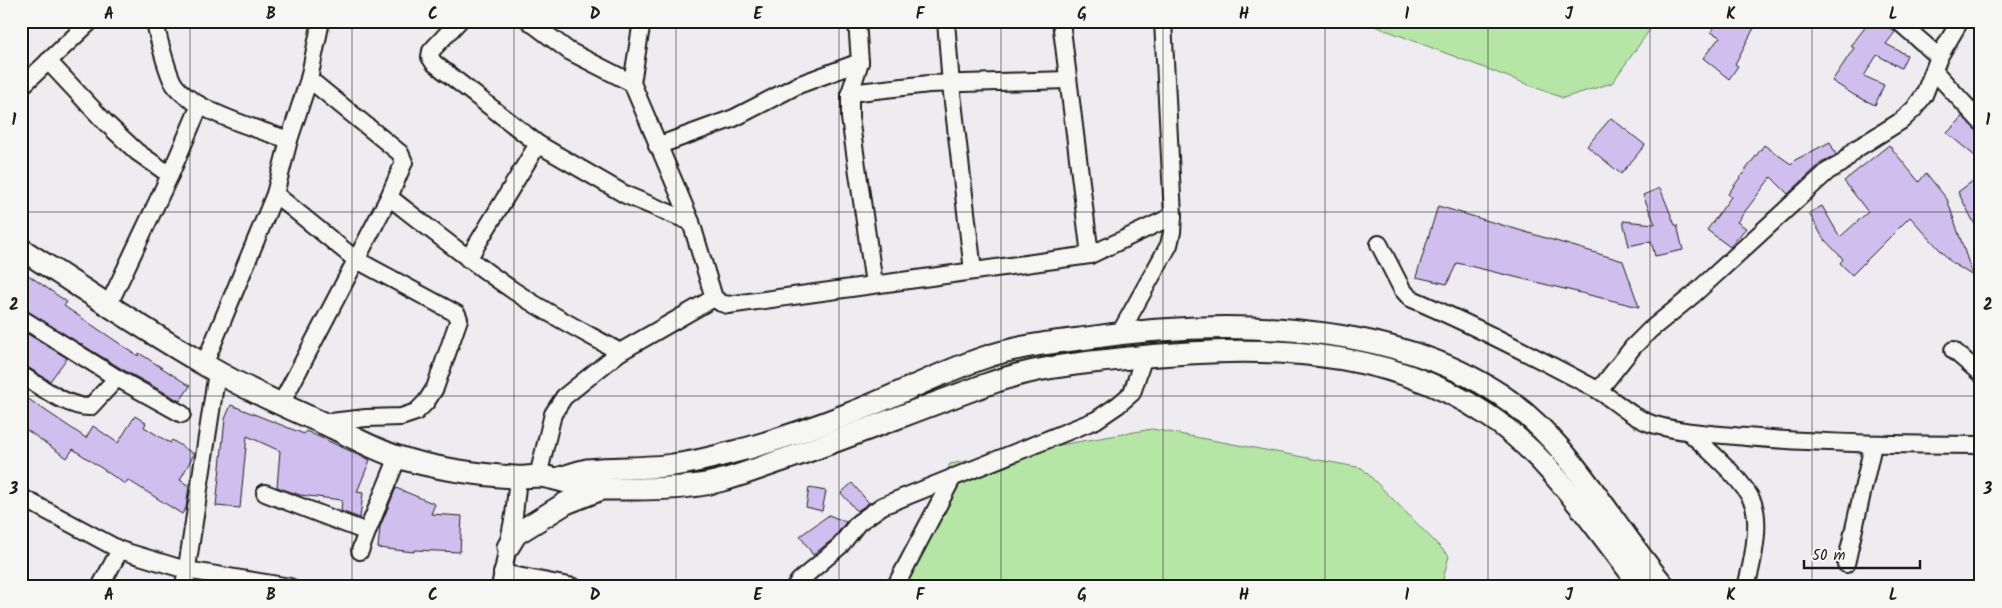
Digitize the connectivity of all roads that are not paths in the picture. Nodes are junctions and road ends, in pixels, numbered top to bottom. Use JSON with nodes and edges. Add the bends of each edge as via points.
{"nodes":[{"id":1,"x":91,"y":21,"type":"edge"},
{"id":2,"x":155,"y":21,"type":"edge"},
{"id":3,"x":321,"y":21,"type":"edge"},
{"id":4,"x":459,"y":21,"type":"edge"},
{"id":5,"x":529,"y":21,"type":"edge"},
{"id":6,"x":642,"y":21,"type":"edge"},
{"id":7,"x":857,"y":21,"type":"edge"},
{"id":8,"x":946,"y":21,"type":"edge"},
{"id":9,"x":1061,"y":21,"type":"edge"},
{"id":10,"x":1162,"y":21,"type":"edge"},
{"id":11,"x":1898,"y":21,"type":"edge"},
{"id":12,"x":1960,"y":21,"type":"edge"},
{"id":13,"x":48,"y":61,"type":"junction"},
{"id":14,"x":860,"y":62,"type":"junction"},
{"id":15,"x":1936,"y":64,"type":"junction"},
{"id":16,"x":309,"y":79,"type":"junction"},
{"id":17,"x":1068,"y":80,"type":"junction"},
{"id":18,"x":632,"y":83,"type":"junction"},
{"id":19,"x":951,"y":85,"type":"junction"},
{"id":20,"x":21,"y":87,"type":"edge"},
{"id":21,"x":850,"y":93,"type":"junction"},
{"id":22,"x":200,"y":105,"type":"junction"},
{"id":23,"x":1981,"y":122,"type":"edge"},
{"id":24,"x":289,"y":140,"type":"junction"},
{"id":25,"x":538,"y":144,"type":"junction"},
{"id":26,"x":657,"y":146,"type":"junction"},
{"id":27,"x":170,"y":175,"type":"junction"},
{"id":28,"x":275,"y":194,"type":"junction"},
{"id":29,"x":389,"y":197,"type":"junction"},
{"id":30,"x":1173,"y":216,"type":"junction"},
{"id":31,"x":691,"y":222,"type":"junction"},
{"id":32,"x":1379,"y":244,"type":"dead end"},
{"id":33,"x":21,"y":249,"type":"edge"},
{"id":34,"x":1090,"y":255,"type":"junction"},
{"id":35,"x":355,"y":259,"type":"junction"},
{"id":36,"x":468,"y":259,"type":"junction"},
{"id":37,"x":972,"y":271,"type":"junction"},
{"id":38,"x":874,"y":284,"type":"junction"},
{"id":39,"x":714,"y":298,"type":"junction"},
{"id":40,"x":108,"y":304,"type":"junction"},
{"id":41,"x":21,"y":318,"type":"edge"},
{"id":42,"x":1120,"y":333,"type":"junction"},
{"id":43,"x":1953,"y":350,"type":"dead end"},
{"id":44,"x":620,"y":352,"type":"junction"},
{"id":45,"x":1150,"y":355,"type":"junction"},
{"id":46,"x":211,"y":368,"type":"junction"},
{"id":47,"x":1981,"y":374,"type":"edge"},
{"id":48,"x":21,"y":375,"type":"edge"},
{"id":49,"x":117,"y":378,"type":"junction"},
{"id":50,"x":929,"y":379,"type":"junction"},
{"id":51,"x":1599,"y":390,"type":"junction"},
{"id":52,"x":939,"y":402,"type":"junction"},
{"id":53,"x":281,"y":404,"type":"junction"},
{"id":54,"x":182,"y":414,"type":"dead end"},
{"id":55,"x":322,"y":423,"type":"junction"},
{"id":56,"x":1689,"y":432,"type":"junction"},
{"id":57,"x":1873,"y":445,"type":"junction"},
{"id":58,"x":1981,"y":446,"type":"edge"},
{"id":59,"x":398,"y":457,"type":"junction"},
{"id":60,"x":954,"y":477,"type":"junction"},
{"id":61,"x":538,"y":478,"type":"junction"},
{"id":62,"x":601,"y":489,"type":"junction"},
{"id":63,"x":265,"y":493,"type":"dead end"},
{"id":64,"x":21,"y":497,"type":"edge"},
{"id":65,"x":367,"y":532,"type":"junction"},
{"id":66,"x":508,"y":547,"type":"junction"},
{"id":67,"x":120,"y":550,"type":"junction"},
{"id":68,"x":360,"y":551,"type":"dead end"},
{"id":69,"x":1846,"y":564,"type":"dead end"},
{"id":70,"x":186,"y":570,"type":"junction"},
{"id":71,"x":501,"y":580,"type":"edge"},
{"id":72,"x":100,"y":587,"type":"edge"},
{"id":73,"x":184,"y":587,"type":"edge"},
{"id":74,"x":290,"y":587,"type":"edge"},
{"id":75,"x":574,"y":587,"type":"edge"},
{"id":76,"x":795,"y":587,"type":"edge"},
{"id":77,"x":895,"y":587,"type":"edge"},
{"id":78,"x":1642,"y":587,"type":"edge"},
{"id":79,"x":1665,"y":587,"type":"edge"},
{"id":80,"x":1746,"y":587,"type":"edge"}],
"edges":[{"from":1,"to":13,"type":"street"},
{"from":2,"to":22,"type":"street","via":[[174,84]]},
{"from":3,"to":16,"type":"street"},
{"from":4,"to":25,"type":"street","via":[[431,51],[430,57]]},
{"from":5,"to":18,"type":"street","via":[[569,51]]},
{"from":6,"to":18,"type":"street"},
{"from":7,"to":14,"type":"street"},
{"from":8,"to":19,"type":"street"},
{"from":9,"to":17,"type":"street"},
{"from":10,"to":30,"type":"street"},
{"from":11,"to":15,"type":"street"},
{"from":12,"to":15,"type":"street"},
{"from":13,"to":20,"type":"street"},
{"from":13,"to":27,"type":"street","via":[[136,152]]},
{"from":14,"to":21,"type":"street"},
{"from":14,"to":26,"type":"street","via":[[798,86],[734,118]]},
{"from":15,"to":23,"type":"street"},
{"from":15,"to":51,"type":"street","via":[[1914,109],[1828,171],[1694,295],[1650,330]]},
{"from":16,"to":24,"type":"street"},
{"from":16,"to":29,"type":"street","via":[[400,153],[404,162]]},
{"from":17,"to":19,"type":"street"},
{"from":17,"to":34,"type":"street"},
{"from":18,"to":26,"type":"street"},
{"from":19,"to":21,"type":"street","via":[[929,84]]},
{"from":19,"to":37,"type":"street"},
{"from":21,"to":38,"type":"street","via":[[850,118]]},
{"from":22,"to":24,"type":"street"},
{"from":22,"to":27,"type":"street"},
{"from":24,"to":28,"type":"street"},
{"from":25,"to":31,"type":"street","via":[[626,195]]},
{"from":25,"to":36,"type":"street"},
{"from":26,"to":31,"type":"street"},
{"from":27,"to":40,"type":"street"},
{"from":28,"to":35,"type":"street"},
{"from":28,"to":46,"type":"street"},
{"from":29,"to":35,"type":"street"},
{"from":29,"to":36,"type":"street"},
{"from":30,"to":34,"type":"street"},
{"from":30,"to":42,"type":"street","via":[[1168,245]]},
{"from":31,"to":39,"type":"street"},
{"from":32,"to":51,"type":"street","via":[[1410,298]]},
{"from":33,"to":40,"type":"main road"},
{"from":34,"to":37,"type":"street"},
{"from":35,"to":53,"type":"street"},
{"from":35,"to":55,"type":"street","via":[[457,314],[458,327],[435,388],[416,412],[401,417]]},
{"from":36,"to":44,"type":"street","via":[[515,292]]},
{"from":37,"to":38,"type":"street"},
{"from":38,"to":39,"type":"street","via":[[728,305]]},
{"from":39,"to":44,"type":"street"},
{"from":40,"to":46,"type":"main road"},
{"from":41,"to":49,"type":"street"},
{"from":42,"to":50,"type":"main road","via":[[1022,347]]},
{"from":42,"to":79,"type":"main road","via":[[1246,328],[1297,331],[1359,340],[1436,362],[1474,378],[1529,418],[1561,452]]},
{"from":43,"to":47,"type":"street"},
{"from":44,"to":61,"type":"street","via":[[564,397],[553,414]]},
{"from":45,"to":52,"type":"main road","via":[[1065,364],[1028,372]]},
{"from":45,"to":60,"type":"street","via":[[1132,392],[1096,420]]},
{"from":45,"to":78,"type":"main road","via":[[1285,351],[1356,362],[1444,390],[1486,413],[1526,444],[1552,472]]},
{"from":46,"to":53,"type":"main road"},
{"from":46,"to":70,"type":"street"},
{"from":48,"to":49,"type":"street","via":[[81,407],[90,407]]},
{"from":49,"to":54,"type":"street"},
{"from":50,"to":52,"type":"main road"},
{"from":50,"to":61,"type":"main road","via":[[846,415],[701,461],[670,466],[583,470]]},
{"from":51,"to":56,"type":"street","via":[[1650,424]]},
{"from":52,"to":62,"type":"main road","via":[[733,477],[693,486]]},
{"from":53,"to":55,"type":"main road"},
{"from":55,"to":59,"type":"main road"},
{"from":56,"to":57,"type":"street"},
{"from":56,"to":80,"type":"street","via":[[1743,485],[1753,503],[1755,537]]},
{"from":57,"to":58,"type":"street"},
{"from":57,"to":69,"type":"street"},
{"from":59,"to":61,"type":"main road","via":[[454,469]]},
{"from":59,"to":65,"type":"street"},
{"from":60,"to":76,"type":"street","via":[[882,506],[858,523],[840,546]]},
{"from":60,"to":77,"type":"street"},
{"from":61,"to":62,"type":"main road"},
{"from":61,"to":66,"type":"street","via":[[514,515]]},
{"from":62,"to":66,"type":"main road","via":[[566,503],[524,529],[516,534]]},
{"from":63,"to":65,"type":"street"},
{"from":64,"to":67,"type":"street"},
{"from":65,"to":68,"type":"street"},
{"from":66,"to":71,"type":"street"},
{"from":67,"to":70,"type":"street"},
{"from":67,"to":72,"type":"street"},
{"from":70,"to":73,"type":"street"},
{"from":70,"to":74,"type":"street"},
{"from":71,"to":75,"type":"street"}]}
